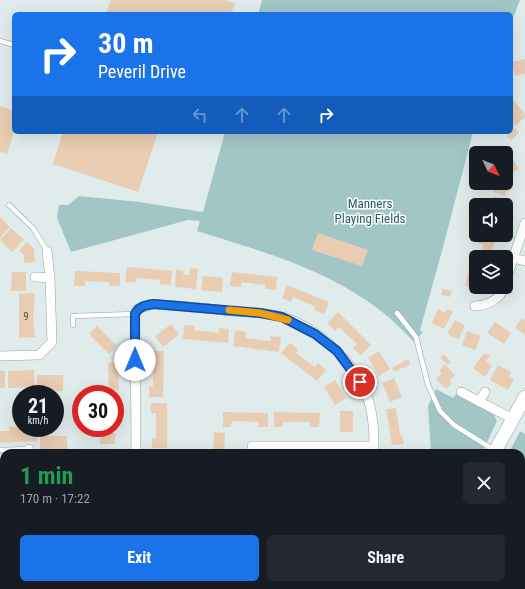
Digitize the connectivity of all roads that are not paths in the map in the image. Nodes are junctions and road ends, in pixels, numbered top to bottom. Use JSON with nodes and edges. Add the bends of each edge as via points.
{"nodes":[{"id":1,"x":0,"y":41,"type":"edge"},
{"id":2,"x":12,"y":44,"type":"edge"},
{"id":3,"x":9,"y":206,"type":"dead end"},
{"id":4,"x":525,"y":223,"type":"edge"},
{"id":5,"x":47,"y":251,"type":"joint"},
{"id":6,"x":513,"y":258,"type":"joint"},
{"id":7,"x":525,"y":261,"type":"edge"},
{"id":8,"x":35,"y":277,"type":"dead end"},
{"id":9,"x":50,"y":278,"type":"junction"},
{"id":10,"x":500,"y":294,"type":"edge"},
{"id":11,"x":475,"y":306,"type":"dead end"},
{"id":12,"x":397,"y":313,"type":"dead end"},
{"id":13,"x":135,"y":314,"type":"junction"},
{"id":14,"x":73,"y":325,"type":"dead end"},
{"id":15,"x":0,"y":356,"type":"edge"},
{"id":16,"x":461,"y":392,"type":"dead end"},
{"id":17,"x":485,"y":392,"type":"dead end"},
{"id":18,"x":525,"y":397,"type":"edge"},
{"id":19,"x":479,"y":402,"type":"junction"},
{"id":20,"x":513,"y":419,"type":"junction"},
{"id":21,"x":252,"y":446,"type":"dead end"},
{"id":22,"x":136,"y":449,"type":"edge"},
{"id":23,"x":344,"y":449,"type":"edge"},
{"id":24,"x":374,"y":449,"type":"edge"},
{"id":25,"x":490,"y":449,"type":"edge"},
{"id":26,"x":497,"y":449,"type":"edge"}],
"edges":[{"from":1,"to":2,"type":"lane"},
{"from":3,"to":5,"type":"lane","via":[[33,228]]},
{"from":4,"to":6,"type":"street"},
{"from":5,"to":9,"type":"street"},
{"from":6,"to":7,"type":"street"},
{"from":8,"to":9,"type":"street"},
{"from":9,"to":15,"type":"street","via":[[52,342],[39,355]]},
{"from":10,"to":11,"type":"street","via":[[491,302]]},
{"from":12,"to":25,"type":"lane","via":[[416,337],[428,385],[440,411],[458,428]]},
{"from":13,"to":14,"type":"lane","via":[[73,316]]},
{"from":13,"to":22,"type":"street"},
{"from":13,"to":24,"type":"street","via":[[138,309],[154,304],[260,313],[282,317],[315,334],[337,351],[364,390],[374,422]]},
{"from":16,"to":19,"type":"street"},
{"from":17,"to":19,"type":"street"},
{"from":18,"to":20,"type":"street"},
{"from":19,"to":20,"type":"street"},
{"from":20,"to":26,"type":"street"},
{"from":21,"to":23,"type":"street"}]}
